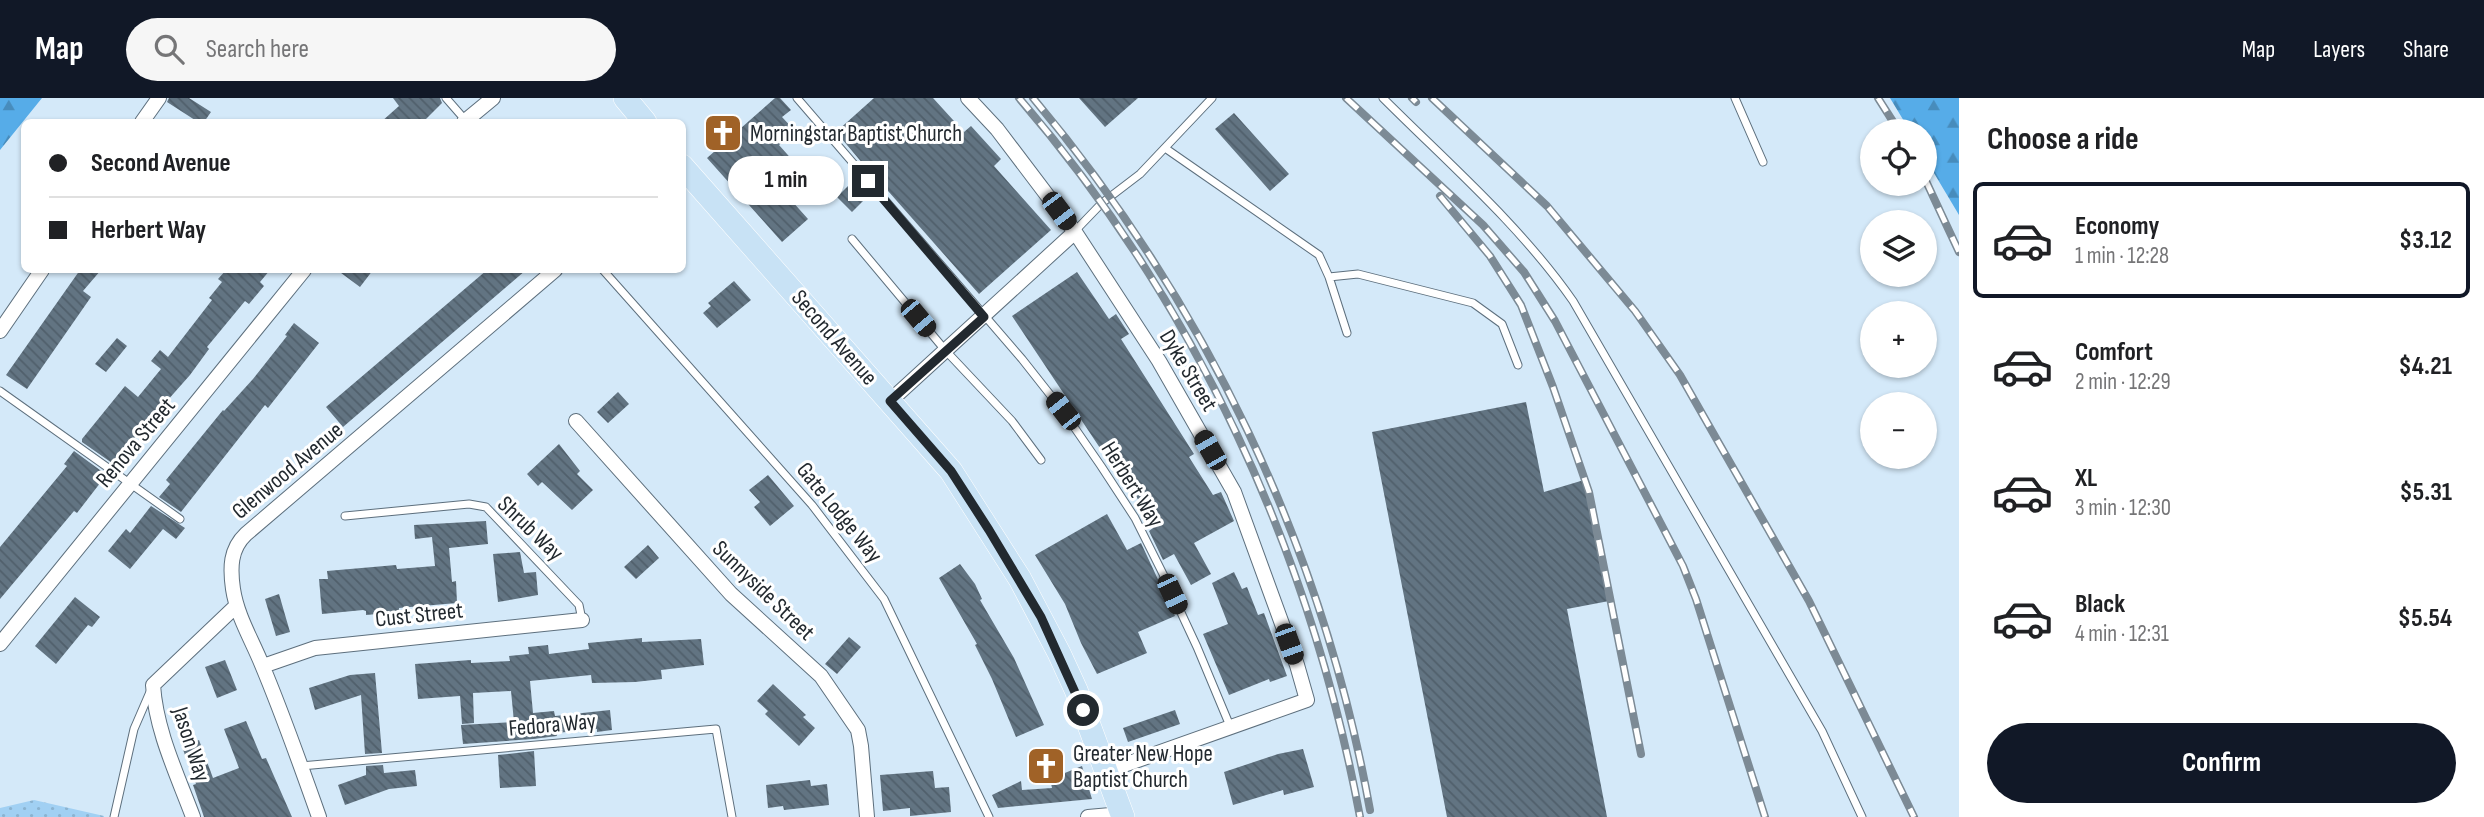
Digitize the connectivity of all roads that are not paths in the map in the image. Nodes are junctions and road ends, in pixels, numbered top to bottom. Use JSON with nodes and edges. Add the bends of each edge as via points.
{"nodes":[{"id":1,"x":159,"y":98,"type":"edge"},
{"id":2,"x":446,"y":98,"type":"edge"},
{"id":3,"x":493,"y":98,"type":"edge"},
{"id":4,"x":625,"y":98,"type":"edge"},
{"id":5,"x":797,"y":98,"type":"edge"},
{"id":6,"x":968,"y":98,"type":"edge"},
{"id":7,"x":1212,"y":98,"type":"edge"},
{"id":8,"x":1383,"y":98,"type":"edge"},
{"id":9,"x":1735,"y":98,"type":"edge"},
{"id":10,"x":144,"y":119,"type":"edge"},
{"id":11,"x":464,"y":119,"type":"edge"},
{"id":12,"x":469,"y":119,"type":"edge"},
{"id":13,"x":642,"y":119,"type":"edge"},
{"id":14,"x":1165,"y":148,"type":"junction"},
{"id":15,"x":1763,"y":162,"type":"dead end"},
{"id":16,"x":686,"y":171,"type":"edge"},
{"id":17,"x":1075,"y":232,"type":"junction"},
{"id":18,"x":852,"y":239,"type":"dead end"},
{"id":19,"x":40,"y":273,"type":"edge"},
{"id":20,"x":302,"y":273,"type":"edge"},
{"id":21,"x":552,"y":273,"type":"edge"},
{"id":22,"x":606,"y":273,"type":"edge"},
{"id":23,"x":1329,"y":277,"type":"junction"},
{"id":24,"x":984,"y":317,"type":"junction"},
{"id":25,"x":0,"y":331,"type":"edge"},
{"id":26,"x":1347,"y":333,"type":"dead end"},
{"id":27,"x":945,"y":350,"type":"junction"},
{"id":28,"x":1518,"y":365,"type":"dead end"},
{"id":29,"x":0,"y":391,"type":"edge"},
{"id":30,"x":890,"y":401,"type":"junction"},
{"id":31,"x":576,"y":421,"type":"dead end"},
{"id":32,"x":1041,"y":460,"type":"dead end"},
{"id":33,"x":129,"y":484,"type":"junction"},
{"id":34,"x":345,"y":516,"type":"dead end"},
{"id":35,"x":180,"y":519,"type":"dead end"},
{"id":36,"x":236,"y":606,"type":"junction"},
{"id":37,"x":582,"y":620,"type":"joint"},
{"id":38,"x":0,"y":644,"type":"edge"},
{"id":39,"x":263,"y":666,"type":"junction"},
{"id":40,"x":153,"y":685,"type":"junction"},
{"id":41,"x":1230,"y":726,"type":"junction"},
{"id":42,"x":301,"y":766,"type":"junction"},
{"id":43,"x":1107,"y":771,"type":"junction"},
{"id":44,"x":1123,"y":816,"type":"edge"},
{"id":45,"x":114,"y":817,"type":"edge"},
{"id":46,"x":192,"y":817,"type":"edge"},
{"id":47,"x":319,"y":817,"type":"edge"},
{"id":48,"x":732,"y":817,"type":"edge"},
{"id":49,"x":867,"y":817,"type":"edge"},
{"id":50,"x":989,"y":817,"type":"edge"},
{"id":51,"x":1088,"y":817,"type":"edge"},
{"id":52,"x":1862,"y":817,"type":"edge"}],
"edges":[{"from":1,"to":10,"type":"street"},
{"from":2,"to":11,"type":"lane"},
{"from":3,"to":12,"type":"street"},
{"from":4,"to":13,"type":"main road"},
{"from":5,"to":24,"type":"lane","name":"Herbert Way"},
{"from":6,"to":17,"type":"street","name":"Dyke Street"},
{"from":7,"to":14,"type":"lane"},
{"from":8,"to":52,"type":"lane","via":[[1521,235],[1558,279],[1822,731]]},
{"from":9,"to":15,"type":"lane"},
{"from":14,"to":17,"type":"lane"},
{"from":14,"to":23,"type":"lane","via":[[1319,255]]},
{"from":16,"to":30,"type":"main road","name":"Second Avenue"},
{"from":17,"to":24,"type":"street"},
{"from":17,"to":41,"type":"street","name":"Dyke Street","via":[[1159,361],[1234,492],[1297,665],[1307,700]]},
{"from":18,"to":27,"type":"lane"},
{"from":19,"to":25,"type":"street"},
{"from":20,"to":33,"type":"street","name":"Renova Street"},
{"from":21,"to":36,"type":"street","name":"Glenwood Avenue","via":[[237,543],[231,575]]},
{"from":22,"to":50,"type":"lane","name":"Gate Lodge Way","via":[[812,505],[884,599]]},
{"from":23,"to":26,"type":"lane"},
{"from":23,"to":28,"type":"lane","via":[[1358,274],[1473,303],[1502,324]]},
{"from":24,"to":27,"type":"street"},
{"from":24,"to":41,"type":"lane","name":"Herbert Way","via":[[1063,411],[1135,518]]},
{"from":27,"to":30,"type":"street"},
{"from":27,"to":32,"type":"lane","via":[[1012,421]]},
{"from":29,"to":33,"type":"lane"},
{"from":30,"to":43,"type":"main road","name":"Second Avenue","via":[[951,471],[1020,579],[1059,653]]},
{"from":31,"to":49,"type":"street","name":"Sunnyside Street","via":[[731,594],[821,676],[858,730]]},
{"from":33,"to":35,"type":"lane"},
{"from":33,"to":38,"type":"street","name":"Renova Street"},
{"from":34,"to":37,"type":"lane","name":"Shrub Way","via":[[469,504],[486,507],[579,604]]},
{"from":36,"to":39,"type":"street","name":"Glenwood Avenue"},
{"from":36,"to":40,"type":"street"},
{"from":37,"to":39,"type":"street","name":"Cust Street","via":[[315,648]]},
{"from":39,"to":42,"type":"street","name":"Glenwood Avenue"},
{"from":40,"to":45,"type":"lane","via":[[134,729]]},
{"from":40,"to":46,"type":"street","name":"Jason Way","via":[[160,729]]},
{"from":41,"to":43,"type":"street"},
{"from":42,"to":47,"type":"street","name":"Glenwood Avenue"},
{"from":42,"to":48,"type":"lane","name":"Fedora Way","via":[[716,729]]},
{"from":43,"to":44,"type":"main road","name":"Second Avenue"},
{"from":44,"to":51,"type":"street"}]}
